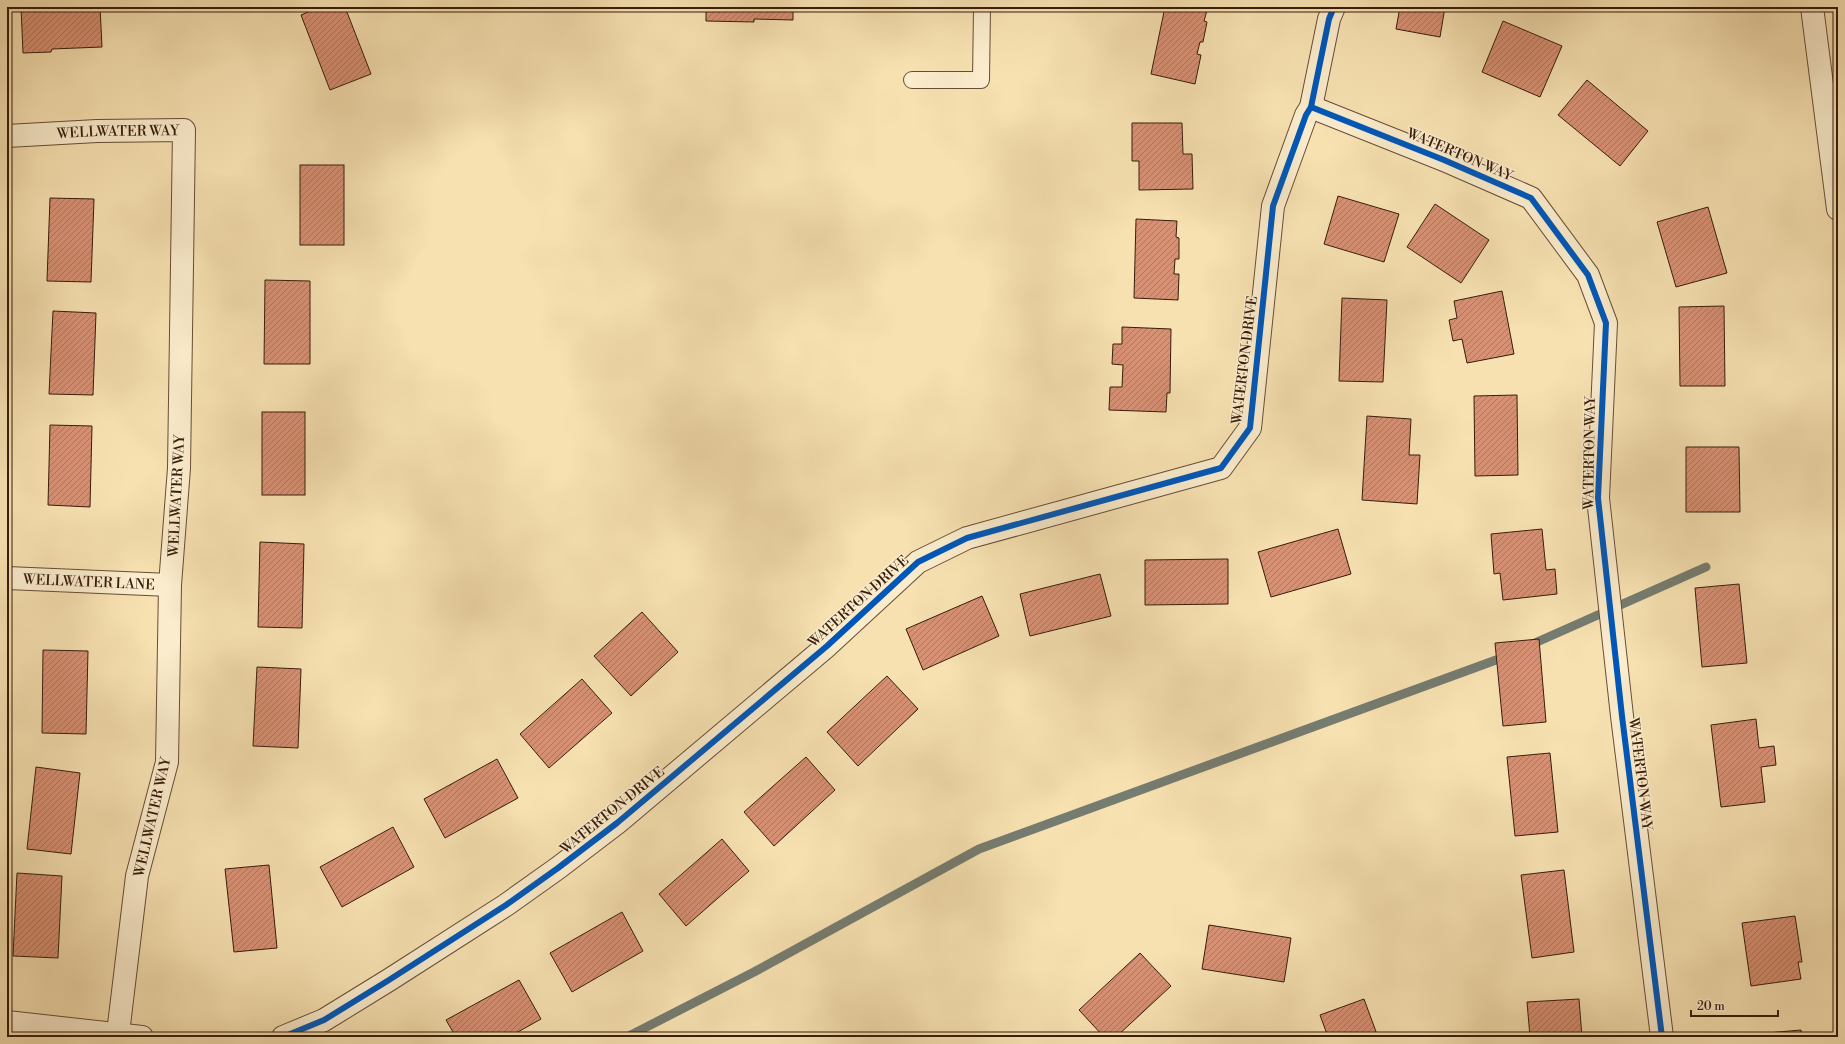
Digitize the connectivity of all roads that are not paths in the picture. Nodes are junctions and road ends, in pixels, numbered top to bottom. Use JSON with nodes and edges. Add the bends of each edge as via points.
{"nodes":[{"id":1,"x":982,"y":7,"type":"edge"},
{"id":2,"x":1334,"y":7,"type":"edge"},
{"id":3,"x":1812,"y":7,"type":"edge"},
{"id":4,"x":912,"y":80,"type":"dead end"},
{"id":5,"x":1311,"y":106,"type":"junction"},
{"id":6,"x":7,"y":136,"type":"edge"},
{"id":7,"x":1838,"y":209,"type":"edge"},
{"id":8,"x":7,"y":578,"type":"edge"},
{"id":9,"x":170,"y":585,"type":"junction"},
{"id":10,"x":7,"y":1022,"type":"edge"},
{"id":11,"x":118,"y":1033,"type":"junction"},
{"id":12,"x":142,"y":1037,"type":"edge"},
{"id":13,"x":283,"y":1037,"type":"edge"},
{"id":14,"x":1662,"y":1037,"type":"edge"}],
"edges":[{"from":1,"to":4,"type":"lane","via":[[981,80]]},
{"from":2,"to":5,"type":"street","name":"WATERTON DRIVE","via":[[1329,19]]},
{"from":3,"to":7,"type":"street"},
{"from":5,"to":13,"type":"street","name":"WATERTON DRIVE","via":[[1273,206],[1250,428],[1220,468],[967,538],[918,562],[827,646],[617,823],[564,864],[506,905],[389,980],[324,1020]]},
{"from":5,"to":14,"type":"street","name":"WATERTON WAY","via":[[1530,198],[1588,274],[1606,323],[1598,498]]},
{"from":6,"to":9,"type":"street","name":"WELLWATER WAY","via":[[184,130],[179,468]]},
{"from":8,"to":9,"type":"street","name":"WELLWATER LANE"},
{"from":9,"to":11,"type":"street","name":"WELLWATER WAY","via":[[167,762],[137,876]]},
{"from":10,"to":11,"type":"street"},
{"from":11,"to":12,"type":"street"}]}
